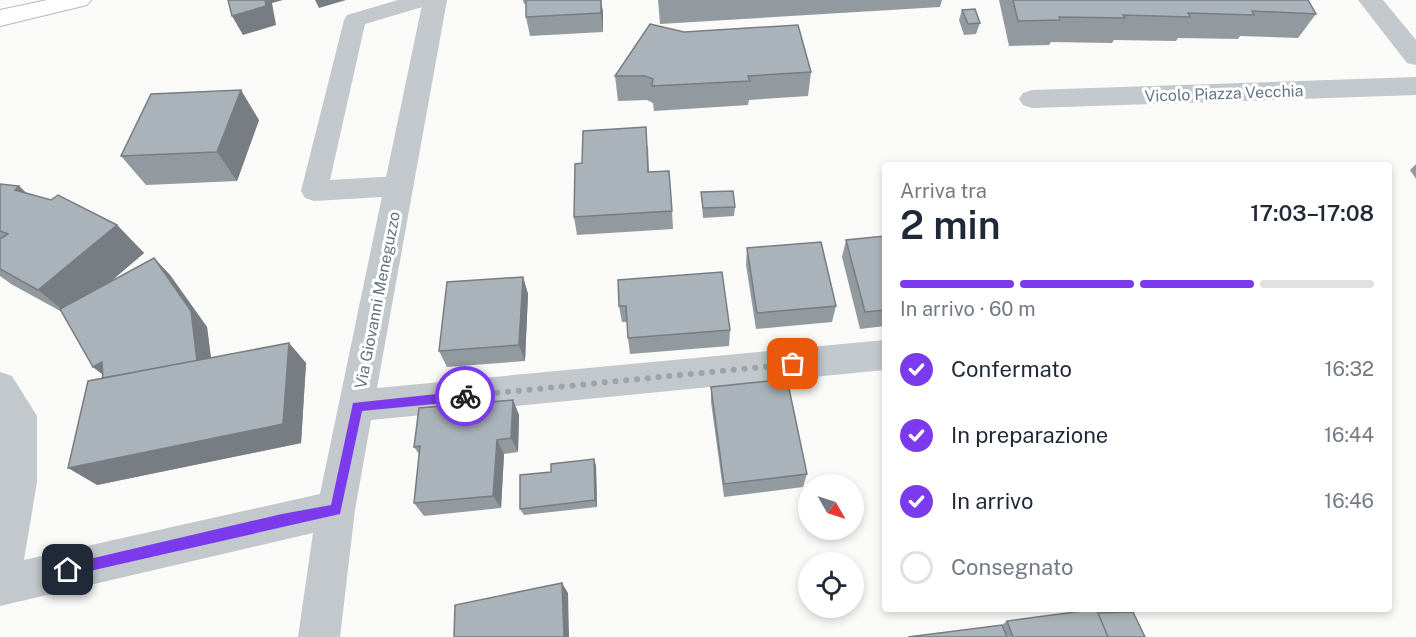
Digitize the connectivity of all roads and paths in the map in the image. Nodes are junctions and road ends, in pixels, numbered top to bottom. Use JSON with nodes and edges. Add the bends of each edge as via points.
{"nodes":[{"id":1,"x":79,"y":0,"type":"edge"},
{"id":2,"x":421,"y":0,"type":"edge"},
{"id":3,"x":435,"y":0,"type":"edge"},
{"id":4,"x":1370,"y":0,"type":"edge"},
{"id":5,"x":0,"y":18,"type":"edge"},
{"id":6,"x":1416,"y":57,"type":"edge"},
{"id":7,"x":1416,"y":86,"type":"edge"},
{"id":8,"x":1032,"y":99,"type":"dead end"},
{"id":9,"x":399,"y":186,"type":"junction"},
{"id":10,"x":882,"y":355,"type":"edge"},
{"id":11,"x":0,"y":387,"type":"edge"},
{"id":12,"x":357,"y":406,"type":"junction"},
{"id":13,"x":336,"y":510,"type":"junction"},
{"id":14,"x":0,"y":585,"type":"edge"},
{"id":15,"x":319,"y":637,"type":"edge"}],
"edges":[{"from":1,"to":5,"type":"main road"},
{"from":2,"to":9,"type":"lane","via":[[355,20],[314,191]]},
{"from":3,"to":9,"type":"street","name":"Via Giovanni Meneguzzo"},
{"from":4,"to":6,"type":"street"},
{"from":7,"to":8,"type":"street","name":"Vicolo Piazza Vecchia"},
{"from":9,"to":12,"type":"street","name":"Via Giovanni Meneguzzo"},
{"from":10,"to":12,"type":"street"},
{"from":11,"to":14,"type":"street","via":[[19,416],[19,427],[18,482]]},
{"from":12,"to":13,"type":"street","name":"Via Giovanni Meneguzzo"},
{"from":13,"to":14,"type":"street"},
{"from":13,"to":15,"type":"street","name":"Via Giovanni Meneguzzo"}]}
